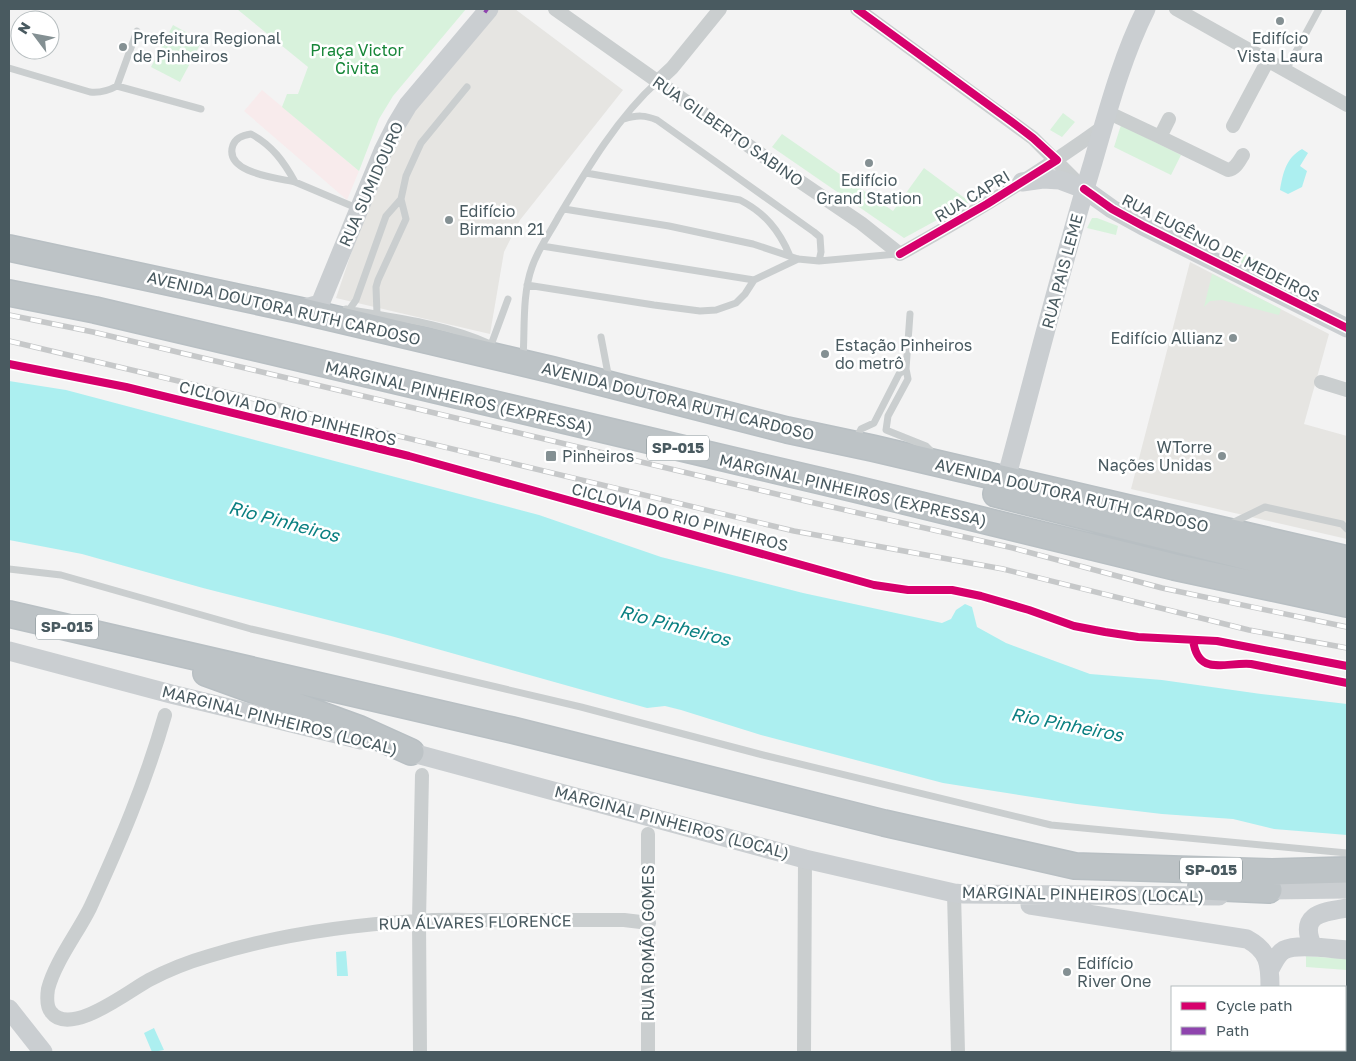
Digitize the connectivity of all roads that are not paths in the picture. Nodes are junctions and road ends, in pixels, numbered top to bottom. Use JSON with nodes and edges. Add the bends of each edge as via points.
{"nodes":[{"id":1,"x":487,"y":9,"type":"edge"},
{"id":2,"x":556,"y":9,"type":"edge"},
{"id":3,"x":720,"y":9,"type":"edge"},
{"id":4,"x":858,"y":9,"type":"edge"},
{"id":5,"x":1146,"y":9,"type":"edge"},
{"id":6,"x":1176,"y":9,"type":"edge"},
{"id":7,"x":1319,"y":9,"type":"edge"},
{"id":8,"x":137,"y":31,"type":"dead end"},
{"id":9,"x":1268,"y":60,"type":"junction"},
{"id":10,"x":9,"y":68,"type":"edge"},
{"id":11,"x":1286,"y":70,"type":"junction"},
{"id":12,"x":658,"y":81,"type":"junction"},
{"id":13,"x":117,"y":86,"type":"junction"},
{"id":14,"x":467,"y":87,"type":"dead end"},
{"id":15,"x":1347,"y":93,"type":"edge"},
{"id":16,"x":1329,"y":94,"type":"junction"},
{"id":17,"x":1347,"y":105,"type":"edge"},
{"id":18,"x":201,"y":109,"type":"dead end"},
{"id":19,"x":1105,"y":119,"type":"junction"},
{"id":20,"x":1169,"y":119,"type":"dead end"},
{"id":21,"x":622,"y":120,"type":"junction"},
{"id":22,"x":1233,"y":126,"type":"dead end"},
{"id":23,"x":1160,"y":137,"type":"junction"},
{"id":24,"x":1243,"y":155,"type":"dead end"},
{"id":25,"x":1057,"y":160,"type":"junction"},
{"id":26,"x":586,"y":173,"type":"junction"},
{"id":27,"x":296,"y":182,"type":"junction"},
{"id":28,"x":1022,"y":182,"type":"junction"},
{"id":29,"x":1084,"y":190,"type":"junction"},
{"id":30,"x":401,"y":199,"type":"junction"},
{"id":31,"x":359,"y":209,"type":"junction"},
{"id":32,"x":564,"y":209,"type":"junction"},
{"id":33,"x":542,"y":246,"type":"junction"},
{"id":34,"x":9,"y":248,"type":"edge"},
{"id":35,"x":900,"y":254,"type":"junction"},
{"id":36,"x":790,"y":256,"type":"junction"},
{"id":37,"x":798,"y":259,"type":"junction"},
{"id":38,"x":820,"y":261,"type":"junction"},
{"id":39,"x":754,"y":280,"type":"junction"},
{"id":40,"x":527,"y":286,"type":"junction"},
{"id":41,"x":9,"y":293,"type":"edge"},
{"id":42,"x":508,"y":299,"type":"dead end"},
{"id":43,"x":320,"y":307,"type":"junction"},
{"id":44,"x":349,"y":310,"type":"junction"},
{"id":45,"x":377,"y":314,"type":"junction"},
{"id":46,"x":910,"y":314,"type":"dead end"},
{"id":47,"x":1347,"y":328,"type":"edge"},
{"id":48,"x":601,"y":337,"type":"dead end"},
{"id":49,"x":508,"y":356,"type":"junction"},
{"id":50,"x":906,"y":369,"type":"junction"},
{"id":51,"x":1321,"y":382,"type":"dead end"},
{"id":52,"x":610,"y":384,"type":"junction"},
{"id":53,"x":1347,"y":390,"type":"edge"},
{"id":54,"x":816,"y":436,"type":"junction"},
{"id":55,"x":854,"y":444,"type":"junction"},
{"id":56,"x":932,"y":462,"type":"junction"},
{"id":57,"x":1006,"y":479,"type":"junction"},
{"id":58,"x":1347,"y":529,"type":"edge"},
{"id":59,"x":1218,"y":530,"type":"junction"},
{"id":60,"x":1347,"y":559,"type":"edge"},
{"id":61,"x":9,"y":569,"type":"edge"},
{"id":62,"x":1347,"y":582,"type":"edge"},
{"id":63,"x":1347,"y":604,"type":"edge"},
{"id":64,"x":9,"y":614,"type":"edge"},
{"id":65,"x":125,"y":641,"type":"junction"},
{"id":66,"x":10,"y":654,"type":"edge"},
{"id":67,"x":165,"y":715,"type":"dead end"},
{"id":68,"x":411,"y":752,"type":"junction"},
{"id":69,"x":422,"y":775,"type":"dead end"},
{"id":70,"x":648,"y":834,"type":"dead end"},
{"id":71,"x":1347,"y":853,"type":"edge"},
{"id":72,"x":805,"y":859,"type":"junction"},
{"id":73,"x":1075,"y":866,"type":"junction"},
{"id":74,"x":1347,"y":870,"type":"edge"},
{"id":75,"x":1347,"y":889,"type":"edge"},
{"id":76,"x":1269,"y":890,"type":"junction"},
{"id":77,"x":959,"y":894,"type":"junction"},
{"id":78,"x":1347,"y":908,"type":"edge"},
{"id":79,"x":419,"y":920,"type":"junction"},
{"id":80,"x":649,"y":923,"type":"junction"},
{"id":81,"x":1313,"y":947,"type":"junction"},
{"id":82,"x":1347,"y":950,"type":"edge"},
{"id":83,"x":1270,"y":978,"type":"edge"},
{"id":84,"x":9,"y":1009,"type":"edge"},
{"id":85,"x":44,"y":1052,"type":"edge"},
{"id":86,"x":420,"y":1052,"type":"edge"},
{"id":87,"x":648,"y":1052,"type":"edge"},
{"id":88,"x":804,"y":1052,"type":"edge"},
{"id":89,"x":958,"y":1052,"type":"edge"}],
"edges":[{"from":1,"to":31,"type":"main road","name":"RUA SUMIDOURO","via":[[408,105],[389,137]]},
{"from":2,"to":12,"type":"street","name":"RUA GILBERTO SABINO"},
{"from":3,"to":12,"type":"street"},
{"from":4,"to":25,"type":"street","name":"RUA EUGÊNIO DE MEDEIROS","via":[[1012,122]]},
{"from":5,"to":19,"type":"main road","name":"RUA PAIS LEME"},
{"from":6,"to":9,"type":"street"},
{"from":7,"to":11,"type":"lane"},
{"from":8,"to":13,"type":"lane"},
{"from":9,"to":11,"type":"street"},
{"from":9,"to":22,"type":"street"},
{"from":10,"to":13,"type":"lane","via":[[90,92],[99,93]]},
{"from":11,"to":16,"type":"street"},
{"from":12,"to":21,"type":"lane"},
{"from":12,"to":35,"type":"street","name":"RUA GILBERTO SABINO","via":[[861,223]]},
{"from":13,"to":18,"type":"lane"},
{"from":14,"to":30,"type":"lane","via":[[421,143],[406,176]]},
{"from":15,"to":16,"type":"street"},
{"from":16,"to":17,"type":"street"},
{"from":19,"to":23,"type":"street"},
{"from":19,"to":25,"type":"street","name":"RUA CAPRI"},
{"from":19,"to":29,"type":"main road","name":"RUA PAIS LEME"},
{"from":20,"to":23,"type":"street"},
{"from":21,"to":26,"type":"lane"},
{"from":21,"to":38,"type":"lane","via":[[640,115],[657,120],[820,237]]},
{"from":23,"to":24,"type":"street","via":[[1228,170],[1236,166]]},
{"from":25,"to":28,"type":"street","name":"RUA CAPRI"},
{"from":25,"to":29,"type":"street","name":"RUA EUGÊNIO DE MEDEIROS"},
{"from":26,"to":32,"type":"lane"},
{"from":26,"to":36,"type":"lane","via":[[740,200],[772,223]]},
{"from":27,"to":27,"type":"lane","via":[[256,173],[235,164],[232,158],[234,142],[242,135],[251,134],[263,140]]},
{"from":27,"to":31,"type":"lane"},
{"from":28,"to":29,"type":"main road","via":[[1060,180]]},
{"from":28,"to":35,"type":"street","name":"RUA CAPRI"},
{"from":29,"to":47,"type":"main road","name":"RUA EUGÊNIO DE MEDEIROS","via":[[1143,226]]},
{"from":29,"to":57,"type":"main road","name":"RUA PAIS LEME"},
{"from":30,"to":44,"type":"lane","via":[[386,216],[356,300]]},
{"from":30,"to":45,"type":"lane","via":[[406,219],[378,280]]},
{"from":31,"to":43,"type":"main road","name":"RUA SUMIDOURO"},
{"from":32,"to":33,"type":"lane"},
{"from":32,"to":36,"type":"lane","via":[[669,226],[753,244]]},
{"from":33,"to":39,"type":"lane"},
{"from":33,"to":40,"type":"lane"},
{"from":34,"to":43,"type":"highway","name":"AVENIDA DOUTORA RUTH CARDOSO"},
{"from":35,"to":38,"type":"lane"},
{"from":36,"to":37,"type":"lane"},
{"from":37,"to":38,"type":"lane"},
{"from":37,"to":39,"type":"lane"},
{"from":39,"to":40,"type":"lane","via":[[736,303],[700,311]]},
{"from":40,"to":49,"type":"lane"},
{"from":41,"to":63,"type":"highway","name":"MARGINAL PINHEIROS (EXPRESSA)","number":"SP-015","via":[[95,310],[1174,567]]},
{"from":42,"to":49,"type":"lane"},
{"from":43,"to":44,"type":"lane"},
{"from":43,"to":49,"type":"highway","name":"AVENIDA DOUTORA RUTH CARDOSO"},
{"from":44,"to":45,"type":"lane"},
{"from":45,"to":49,"type":"lane","via":[[476,338]]},
{"from":46,"to":50,"type":"lane"},
{"from":48,"to":52,"type":"lane"},
{"from":49,"to":52,"type":"highway","name":"AVENIDA DOUTORA RUTH CARDOSO"},
{"from":50,"to":55,"type":"lane","via":[[899,374],[874,423],[861,430]]},
{"from":50,"to":56,"type":"lane","via":[[908,379],[888,416],[886,430],[926,446]]},
{"from":51,"to":53,"type":"street"},
{"from":52,"to":54,"type":"highway","name":"AVENIDA DOUTORA RUTH CARDOSO"},
{"from":54,"to":55,"type":"highway","name":"AVENIDA DOUTORA RUTH CARDOSO"},
{"from":54,"to":62,"type":"highway","via":[[841,452],[883,466]]},
{"from":55,"to":56,"type":"highway","name":"AVENIDA DOUTORA RUTH CARDOSO"},
{"from":56,"to":57,"type":"highway","name":"AVENIDA DOUTORA RUTH CARDOSO"},
{"from":57,"to":59,"type":"highway","name":"AVENIDA DOUTORA RUTH CARDOSO"},
{"from":58,"to":59,"type":"lane","via":[[1342,524],[1265,507]]},
{"from":59,"to":60,"type":"highway","name":"AVENIDA DOUTORA RUTH CARDOSO"},
{"from":61,"to":71,"type":"lane","via":[[61,575],[251,629],[580,707],[773,758],[1051,825]]},
{"from":64,"to":65,"type":"highway","number":"SP-015"},
{"from":65,"to":68,"type":"highway","via":[[360,729]]},
{"from":65,"to":73,"type":"highway","number":"SP-015","via":[[512,730],[884,823]]},
{"from":66,"to":68,"type":"main road","name":"MARGINAL PINHEIROS (LOCAL)"},
{"from":67,"to":79,"type":"street","name":"RUA ÁLVARES FLORENCE","via":[[116,851],[52,977],[47,992],[51,1012],[72,1019],[92,1014],[148,981],[190,962],[240,947],[322,930]]},
{"from":68,"to":72,"type":"main road","name":"MARGINAL PINHEIROS (LOCAL)"},
{"from":69,"to":79,"type":"street"},
{"from":70,"to":80,"type":"street","name":"RUA ROMÃO GOMES"},
{"from":72,"to":77,"type":"main road","name":"MARGINAL PINHEIROS (LOCAL)"},
{"from":72,"to":88,"type":"street"},
{"from":73,"to":74,"type":"highway","number":"SP-015","via":[[1272,872]]},
{"from":73,"to":76,"type":"highway","via":[[1172,884]]},
{"from":75,"to":76,"type":"main road","name":"MARGINAL PINHEIROS (LOCAL)"},
{"from":76,"to":77,"type":"main road","name":"MARGINAL PINHEIROS (LOCAL)","via":[[1179,897]]},
{"from":77,"to":83,"type":"main road","via":[[1247,939],[1257,944],[1265,954]]},
{"from":77,"to":89,"type":"street"},
{"from":78,"to":81,"type":"main road","via":[[1318,913],[1312,919],[1308,933]]},
{"from":79,"to":80,"type":"street","name":"RUA ÁLVARES FLORENCE","via":[[624,920]]},
{"from":79,"to":86,"type":"street"},
{"from":80,"to":87,"type":"street","name":"RUA ROMÃO GOMES"},
{"from":81,"to":82,"type":"main road"},
{"from":81,"to":83,"type":"main road","via":[[1286,949],[1276,958]]},
{"from":84,"to":85,"type":"main road"}]}
